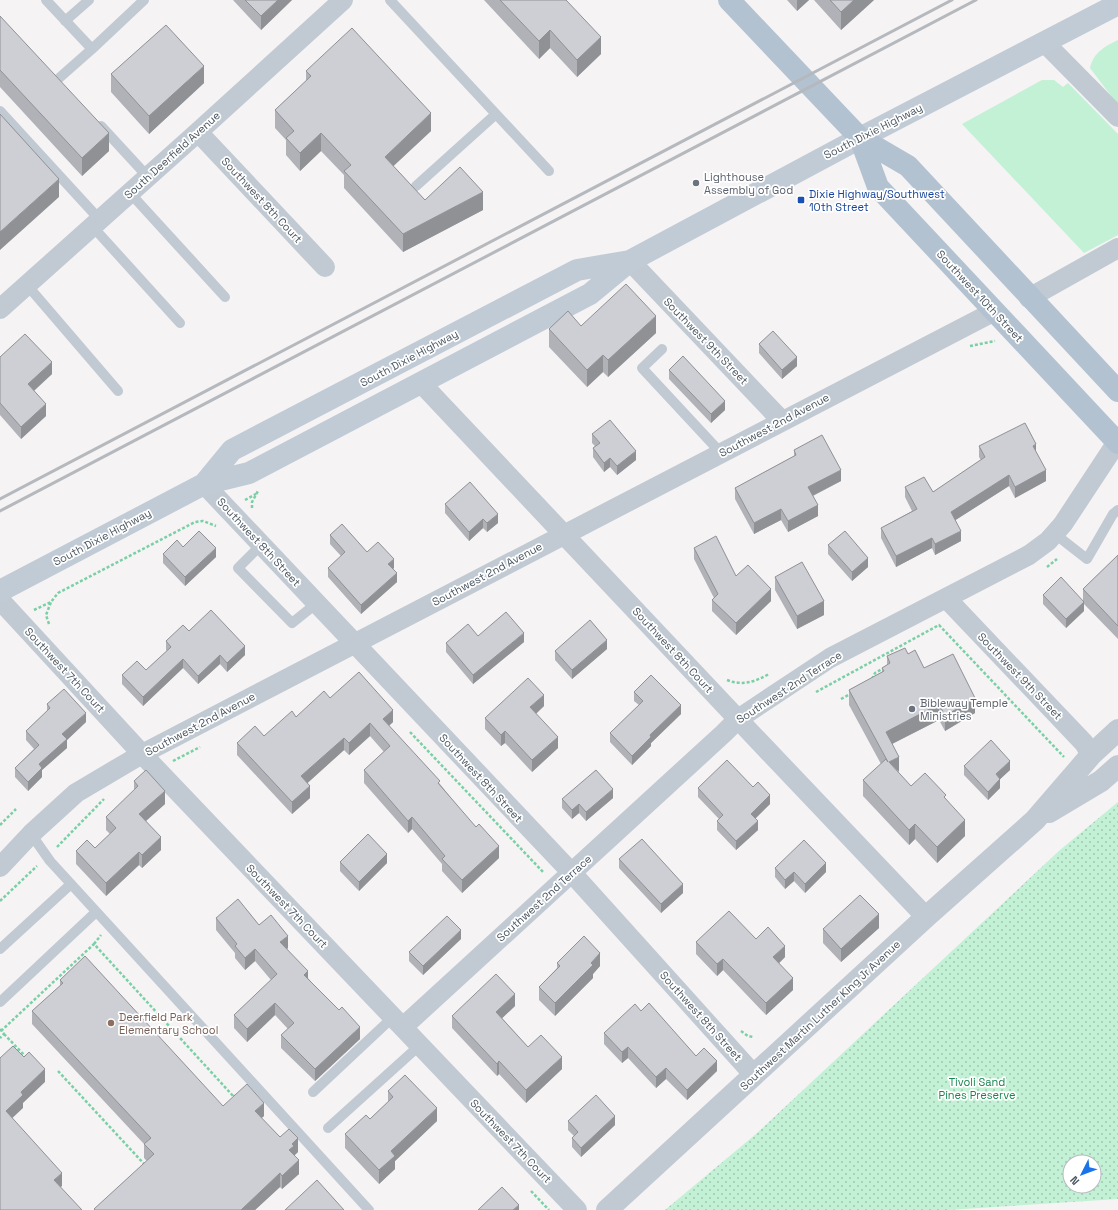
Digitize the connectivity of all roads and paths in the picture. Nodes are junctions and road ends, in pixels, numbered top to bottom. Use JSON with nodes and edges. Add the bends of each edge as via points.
{"nodes":[{"id":1,"x":46,"y":0,"type":"edge"},
{"id":2,"x":89,"y":0,"type":"edge"},
{"id":3,"x":144,"y":0,"type":"edge"},
{"id":4,"x":343,"y":0,"type":"edge"},
{"id":5,"x":390,"y":0,"type":"edge"},
{"id":6,"x":729,"y":0,"type":"edge"},
{"id":7,"x":1118,"y":4,"type":"edge"},
{"id":8,"x":65,"y":21,"type":"junction"},
{"id":9,"x":1045,"y":42,"type":"junction"},
{"id":10,"x":92,"y":49,"type":"junction"},
{"id":11,"x":58,"y":79,"type":"edge"},
{"id":12,"x":0,"y":111,"type":"edge"},
{"id":13,"x":496,"y":114,"type":"junction"},
{"id":14,"x":1118,"y":117,"type":"edge"},
{"id":15,"x":95,"y":120,"type":"edge"},
{"id":16,"x":198,"y":132,"type":"junction"},
{"id":17,"x":860,"y":138,"type":"junction"},
{"id":18,"x":549,"y":171,"type":"dead end"},
{"id":19,"x":148,"y":177,"type":"junction"},
{"id":20,"x":416,"y":186,"type":"dead end"},
{"id":21,"x":130,"y":193,"type":"junction"},
{"id":22,"x":96,"y":223,"type":"junction"},
{"id":23,"x":1118,"y":248,"type":"edge"},
{"id":24,"x":630,"y":261,"type":"junction"},
{"id":25,"x":325,"y":267,"type":"dead end"},
{"id":26,"x":27,"y":286,"type":"junction"},
{"id":27,"x":225,"y":297,"type":"dead end"},
{"id":28,"x":1029,"y":298,"type":"junction"},
{"id":29,"x":0,"y":309,"type":"edge"},
{"id":30,"x":995,"y":311,"type":"junction"},
{"id":31,"x":180,"y":323,"type":"dead end"},
{"id":32,"x":662,"y":349,"type":"dead end"},
{"id":33,"x":421,"y":382,"type":"junction"},
{"id":34,"x":118,"y":391,"type":"dead end"},
{"id":35,"x":1118,"y":391,"type":"edge"},
{"id":36,"x":782,"y":421,"type":"junction"},
{"id":37,"x":1118,"y":443,"type":"edge"},
{"id":38,"x":721,"y":453,"type":"junction"},
{"id":39,"x":204,"y":484,"type":"junction"},
{"id":40,"x":1118,"y":510,"type":"edge"},
{"id":41,"x":181,"y":529,"type":"dead end"},
{"id":42,"x":564,"y":534,"type":"junction"},
{"id":43,"x":1055,"y":534,"type":"junction"},
{"id":44,"x":261,"y":545,"type":"junction"},
{"id":45,"x":0,"y":591,"type":"edge"},
{"id":46,"x":946,"y":598,"type":"junction"},
{"id":47,"x":0,"y":600,"type":"edge"},
{"id":48,"x":317,"y":603,"type":"junction"},
{"id":49,"x":17,"y":619,"type":"junction"},
{"id":50,"x":355,"y":643,"type":"junction"},
{"id":51,"x":886,"y":653,"type":"junction"},
{"id":52,"x":889,"y":659,"type":"edge"},
{"id":53,"x":887,"y":667,"type":"edge"},
{"id":54,"x":771,"y":674,"type":"dead end"},
{"id":55,"x":723,"y":677,"type":"dead end"},
{"id":56,"x":870,"y":684,"type":"edge"},
{"id":57,"x":858,"y":690,"type":"edge"},
{"id":58,"x":810,"y":695,"type":"dead end"},
{"id":59,"x":841,"y":699,"type":"dead end"},
{"id":60,"x":738,"y":719,"type":"junction"},
{"id":61,"x":1118,"y":730,"type":"edge"},
{"id":62,"x":410,"y":732,"type":"dead end"},
{"id":63,"x":202,"y":746,"type":"dead end"},
{"id":64,"x":142,"y":754,"type":"junction"},
{"id":65,"x":1091,"y":755,"type":"junction"},
{"id":66,"x":1066,"y":759,"type":"dead end"},
{"id":67,"x":1118,"y":766,"type":"edge"},
{"id":68,"x":157,"y":769,"type":"junction"},
{"id":69,"x":108,"y":795,"type":"dead end"},
{"id":70,"x":16,"y":809,"type":"dead end"},
{"id":71,"x":1035,"y":820,"type":"junction"},
{"id":72,"x":0,"y":825,"type":"edge"},
{"id":73,"x":30,"y":834,"type":"junction"},
{"id":74,"x":47,"y":857,"type":"junction"},
{"id":75,"x":0,"y":867,"type":"edge"},
{"id":76,"x":571,"y":872,"type":"junction"},
{"id":77,"x":71,"y":884,"type":"junction"},
{"id":78,"x":555,"y":886,"type":"junction"},
{"id":79,"x":0,"y":901,"type":"edge"},
{"id":80,"x":96,"y":912,"type":"junction"},
{"id":81,"x":926,"y":917,"type":"junction"},
{"id":82,"x":0,"y":950,"type":"edge"},
{"id":83,"x":0,"y":1002,"type":"edge"},
{"id":84,"x":398,"y":1022,"type":"junction"},
{"id":85,"x":1,"y":1030,"type":"edge"},
{"id":86,"x":4,"y":1034,"type":"junction"},
{"id":87,"x":0,"y":1038,"type":"edge"},
{"id":88,"x":420,"y":1045,"type":"junction"},
{"id":89,"x":32,"y":1063,"type":"edge"},
{"id":90,"x":58,"y":1071,"type":"dead end"},
{"id":91,"x":754,"y":1076,"type":"junction"},
{"id":92,"x":251,"y":1081,"type":"junction"},
{"id":93,"x":313,"y":1092,"type":"dead end"},
{"id":94,"x":328,"y":1128,"type":"dead end"},
{"id":95,"x":150,"y":1171,"type":"edge"},
{"id":96,"x":369,"y":1210,"type":"edge"},
{"id":97,"x":577,"y":1210,"type":"edge"},
{"id":98,"x":607,"y":1210,"type":"edge"}],
"edges":[{"from":1,"to":8,"type":"lane"},
{"from":2,"to":8,"type":"lane"},
{"from":3,"to":10,"type":"lane"},
{"from":4,"to":16,"type":"street","name":"South Deerfield Avenue"},
{"from":5,"to":13,"type":"lane"},
{"from":6,"to":17,"type":"main road","name":"Southwest 10th Street"},
{"from":7,"to":9,"type":"main road","name":"South Dixie Highway"},
{"from":8,"to":10,"type":"lane"},
{"from":9,"to":14,"type":"street"},
{"from":9,"to":17,"type":"main road","name":"South Dixie Highway"},
{"from":10,"to":11,"type":"lane"},
{"from":12,"to":22,"type":"lane"},
{"from":13,"to":18,"type":"lane"},
{"from":13,"to":20,"type":"lane"},
{"from":15,"to":19,"type":"lane"},
{"from":16,"to":19,"type":"street","name":"South Deerfield Avenue"},
{"from":16,"to":25,"type":"street","name":"Southwest 8th Court"},
{"from":17,"to":24,"type":"main road","name":"South Dixie Highway"},
{"from":17,"to":28,"type":"main road","name":"Southwest 10th Street","via":[[908,166]]},
{"from":17,"to":30,"type":"main road","name":"Southwest 10th Street","via":[[878,187]]},
{"from":19,"to":21,"type":"street","name":"South Deerfield Avenue"},
{"from":21,"to":22,"type":"street","name":"South Deerfield Avenue"},
{"from":21,"to":27,"type":"lane"},
{"from":22,"to":26,"type":"street","name":"South Deerfield Avenue"},
{"from":22,"to":31,"type":"lane"},
{"from":23,"to":28,"type":"street"},
{"from":24,"to":33,"type":"main road","name":"South Dixie Highway","via":[[590,294]]},
{"from":24,"to":36,"type":"street","name":"Southwest 9th Street"},
{"from":24,"to":39,"type":"main road","name":"South Dixie Highway","via":[[577,270],[232,450]]},
{"from":26,"to":29,"type":"street","name":"South Deerfield Avenue"},
{"from":26,"to":34,"type":"lane"},
{"from":28,"to":35,"type":"main road","name":"Southwest 10th Street"},
{"from":30,"to":36,"type":"street","name":"Southwest 2nd Avenue"},
{"from":30,"to":37,"type":"main road","name":"Southwest 10th Street"},
{"from":32,"to":38,"type":"lane","via":[[642,368]]},
{"from":33,"to":39,"type":"main road","name":"South Dixie Highway","via":[[249,473]]},
{"from":33,"to":42,"type":"street","name":"Southwest 8th Court"},
{"from":36,"to":38,"type":"street","name":"Southwest 2nd Avenue"},
{"from":37,"to":43,"type":"street","name":"Southwest 2nd Terrace"},
{"from":38,"to":42,"type":"street","name":"Southwest 2nd Avenue"},
{"from":39,"to":44,"type":"street","name":"Southwest 8th Street"},
{"from":39,"to":45,"type":"main road","name":"South Dixie Highway"},
{"from":40,"to":43,"type":"lane","via":[[1113,514],[1087,559]]},
{"from":41,"to":49,"type":"path","via":[[58,593],[51,602]]},
{"from":42,"to":50,"type":"street","name":"Southwest 2nd Avenue"},
{"from":42,"to":60,"type":"street","name":"Southwest 8th Court"},
{"from":43,"to":46,"type":"street","name":"Southwest 2nd Terrace","via":[[1029,555]]},
{"from":44,"to":48,"type":"street","name":"Southwest 8th Street"},
{"from":44,"to":48,"type":"lane","via":[[238,568],[292,623]]},
{"from":46,"to":60,"type":"street","name":"Southwest 2nd Terrace","via":[[830,658]]},
{"from":46,"to":65,"type":"street","name":"Southwest 9th Street","via":[[1084,743]]},
{"from":47,"to":49,"type":"street","name":"Southwest 7th Court"},
{"from":48,"to":50,"type":"street","name":"Southwest 8th Street"},
{"from":49,"to":64,"type":"street","name":"Southwest 7th Court"},
{"from":50,"to":64,"type":"street","name":"Southwest 2nd Avenue"},
{"from":50,"to":76,"type":"street","name":"Southwest 8th Street"},
{"from":51,"to":52,"type":"path"},
{"from":51,"to":58,"type":"path"},
{"from":51,"to":66,"type":"path","via":[[939,625]]},
{"from":53,"to":56,"type":"path","via":[[876,673]]},
{"from":54,"to":55,"type":"path","via":[[757,681],[745,683],[736,683]]},
{"from":57,"to":59,"type":"path"},
{"from":60,"to":76,"type":"street","name":"Southwest 2nd Terrace"},
{"from":60,"to":81,"type":"street","name":"Southwest 8th Court"},
{"from":61,"to":65,"type":"street","name":"Southwest Martin Luther King Jr Avenue"},
{"from":62,"to":78,"type":"path"},
{"from":63,"to":68,"type":"path"},
{"from":64,"to":68,"type":"street","name":"Southwest 7th Court"},
{"from":64,"to":73,"type":"street","name":"Southwest 2nd Avenue","via":[[76,793]]},
{"from":65,"to":71,"type":"street","name":"Southwest Martin Luther King Jr Avenue"},
{"from":67,"to":71,"type":"street","name":"Southwest Martin Luther King Jr Avenue","via":[[1101,781]]},
{"from":68,"to":84,"type":"street","name":"Southwest 7th Court"},
{"from":69,"to":74,"type":"path"},
{"from":70,"to":72,"type":"path"},
{"from":71,"to":81,"type":"street","name":"Southwest Martin Luther King Jr Avenue"},
{"from":73,"to":74,"type":"lane"},
{"from":73,"to":75,"type":"street","name":"Southwest 2nd Avenue"},
{"from":74,"to":77,"type":"lane"},
{"from":74,"to":79,"type":"path"},
{"from":76,"to":78,"type":"street","name":"Southwest 2nd Terrace"},
{"from":76,"to":91,"type":"street","name":"Southwest 8th Street"},
{"from":77,"to":80,"type":"lane"},
{"from":77,"to":82,"type":"lane"},
{"from":78,"to":84,"type":"street","name":"Southwest 2nd Terrace"},
{"from":80,"to":83,"type":"lane"},
{"from":80,"to":92,"type":"lane"},
{"from":81,"to":91,"type":"street","name":"Southwest Martin Luther King Jr Avenue"},
{"from":84,"to":88,"type":"street","name":"Southwest 7th Court"},
{"from":84,"to":93,"type":"lane"},
{"from":85,"to":86,"type":"path"},
{"from":85,"to":92,"type":"path","via":[[94,944],[234,1097]]},
{"from":86,"to":87,"type":"path"},
{"from":86,"to":89,"type":"path"},
{"from":88,"to":94,"type":"lane"},
{"from":88,"to":97,"type":"street","name":"Southwest 7th Court"},
{"from":90,"to":95,"type":"path"},
{"from":91,"to":98,"type":"street","name":"Southwest Martin Luther King Jr Avenue"},
{"from":92,"to":96,"type":"lane"}]}
